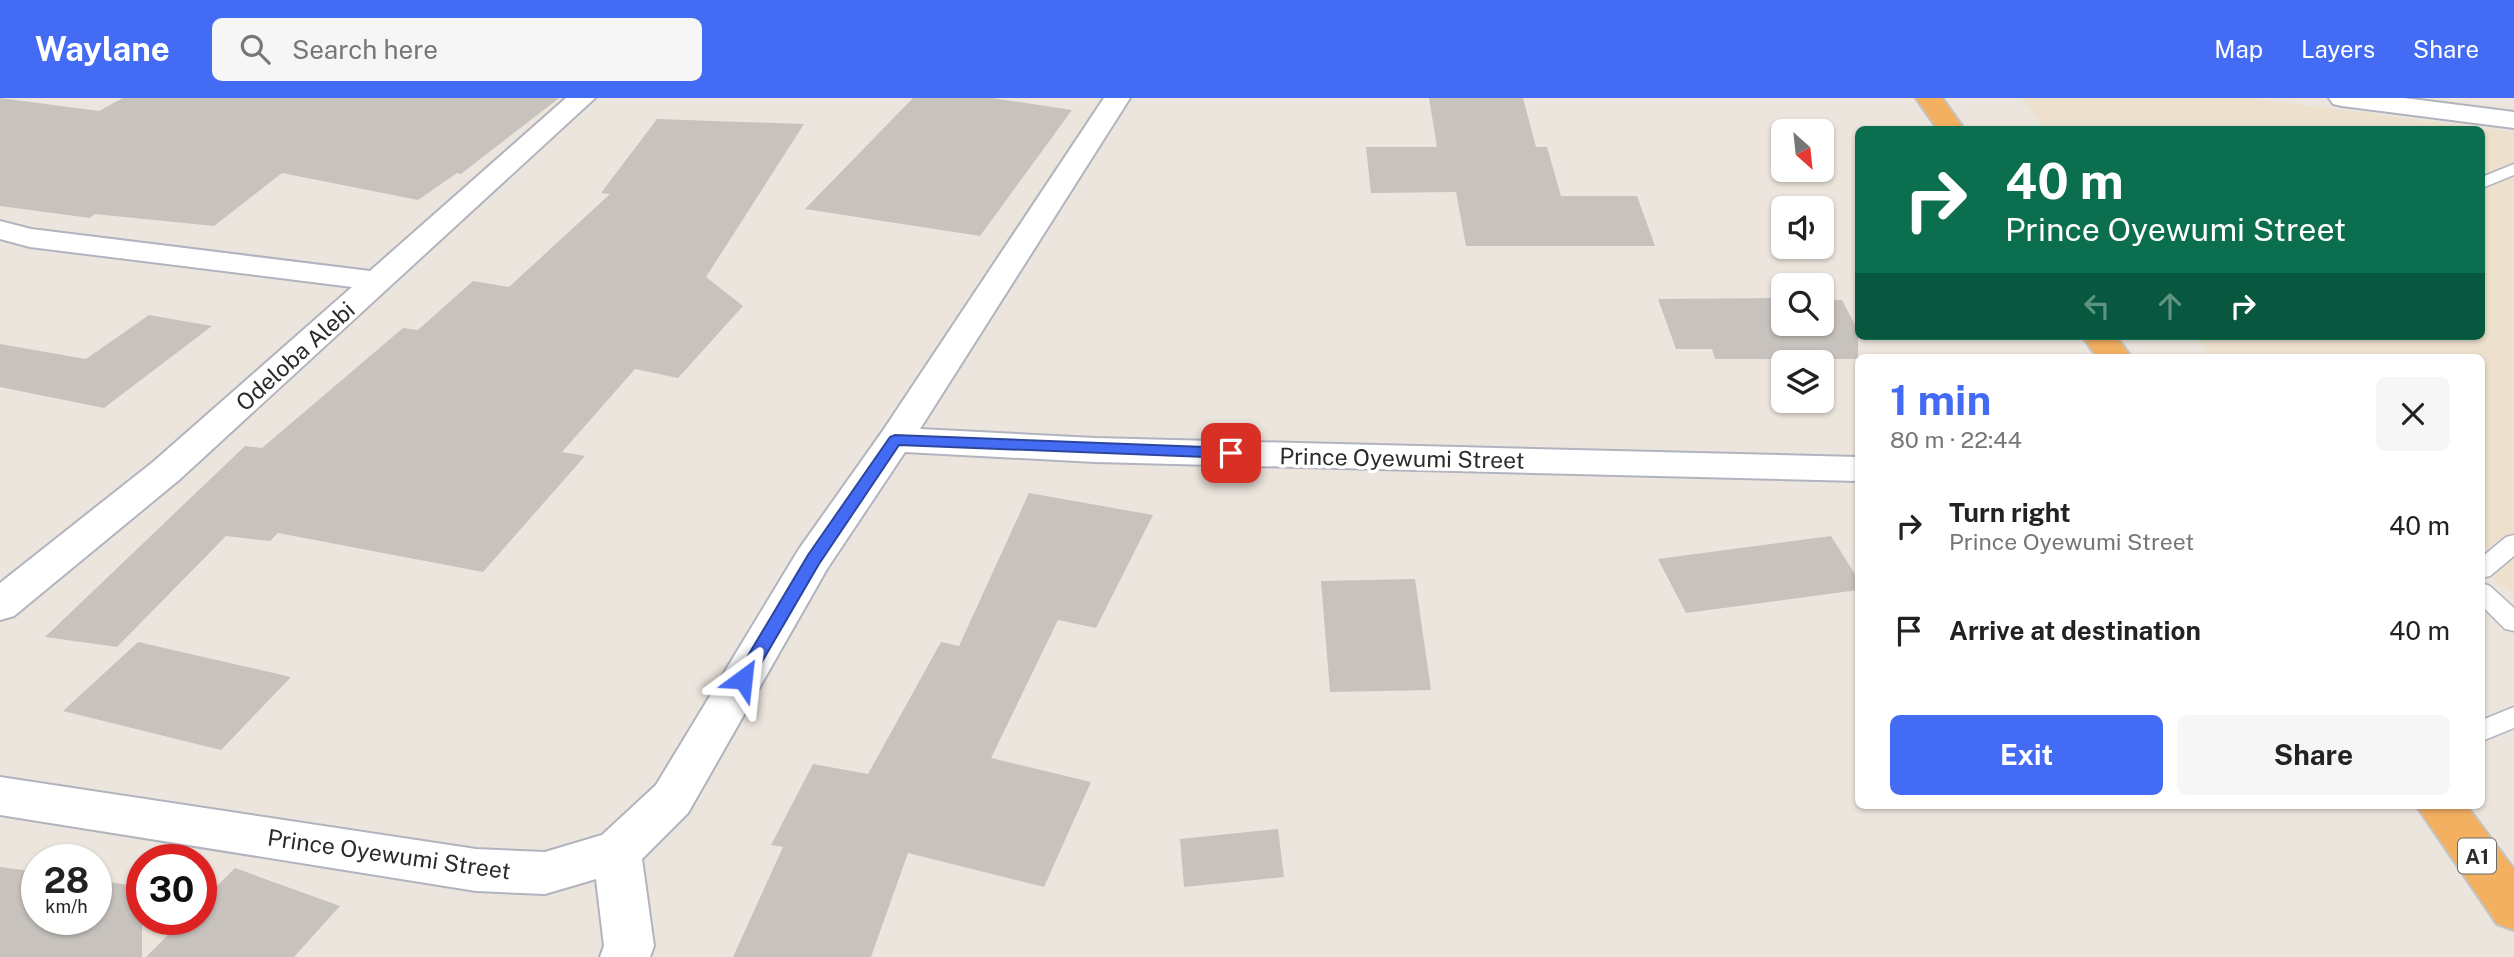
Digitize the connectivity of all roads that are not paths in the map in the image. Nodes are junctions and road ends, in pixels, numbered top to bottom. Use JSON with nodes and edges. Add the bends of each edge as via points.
{"nodes":[{"id":1,"x":582,"y":98,"type":"edge"},
{"id":2,"x":1117,"y":98,"type":"edge"},
{"id":3,"x":1929,"y":98,"type":"edge"},
{"id":4,"x":2342,"y":98,"type":"edge"},
{"id":5,"x":2462,"y":106,"type":"edge"},
{"id":6,"x":2514,"y":120,"type":"edge"},
{"id":7,"x":1949,"y":126,"type":"edge"},
{"id":8,"x":2514,"y":169,"type":"edge"},
{"id":9,"x":2485,"y":182,"type":"edge"},
{"id":10,"x":0,"y":230,"type":"edge"},
{"id":11,"x":378,"y":281,"type":"junction"},
{"id":12,"x":895,"y":440,"type":"junction"},
{"id":13,"x":1855,"y":470,"type":"edge"},
{"id":14,"x":2514,"y":543,"type":"edge"},
{"id":15,"x":2485,"y":567,"type":"edge"},
{"id":16,"x":2485,"y":595,"type":"edge"},
{"id":17,"x":0,"y":605,"type":"edge"},
{"id":18,"x":2514,"y":622,"type":"edge"},
{"id":19,"x":2514,"y":717,"type":"edge"},
{"id":20,"x":2485,"y":730,"type":"edge"},
{"id":21,"x":0,"y":796,"type":"edge"},
{"id":22,"x":2442,"y":809,"type":"edge"},
{"id":23,"x":617,"y":852,"type":"junction"},
{"id":24,"x":2514,"y":908,"type":"edge"},
{"id":25,"x":625,"y":957,"type":"edge"}],
"edges":[{"from":1,"to":11,"type":"street","name":"Odeloba Alebi"},
{"from":2,"to":12,"type":"street"},
{"from":3,"to":7,"type":"highway"},
{"from":4,"to":5,"type":"street"},
{"from":5,"to":6,"type":"street"},
{"from":8,"to":9,"type":"lane"},
{"from":10,"to":11,"type":"street","via":[[30,238]]},
{"from":11,"to":17,"type":"street","name":"Odeloba Alebi","via":[[166,471]]},
{"from":12,"to":13,"type":"street","name":"Prince Oyewumi Street","via":[[1095,450]]},
{"from":12,"to":23,"type":"street","name":"Prince Oyewumi Street","via":[[813,559],[672,799]]},
{"from":14,"to":15,"type":"lane"},
{"from":16,"to":18,"type":"lane"},
{"from":19,"to":20,"type":"lane"},
{"from":21,"to":23,"type":"street","name":"Prince Oyewumi Street","via":[[476,870],[545,873]]},
{"from":22,"to":24,"type":"highway","number":"A1"},
{"from":23,"to":25,"type":"street","via":[[629,946]]}]}
